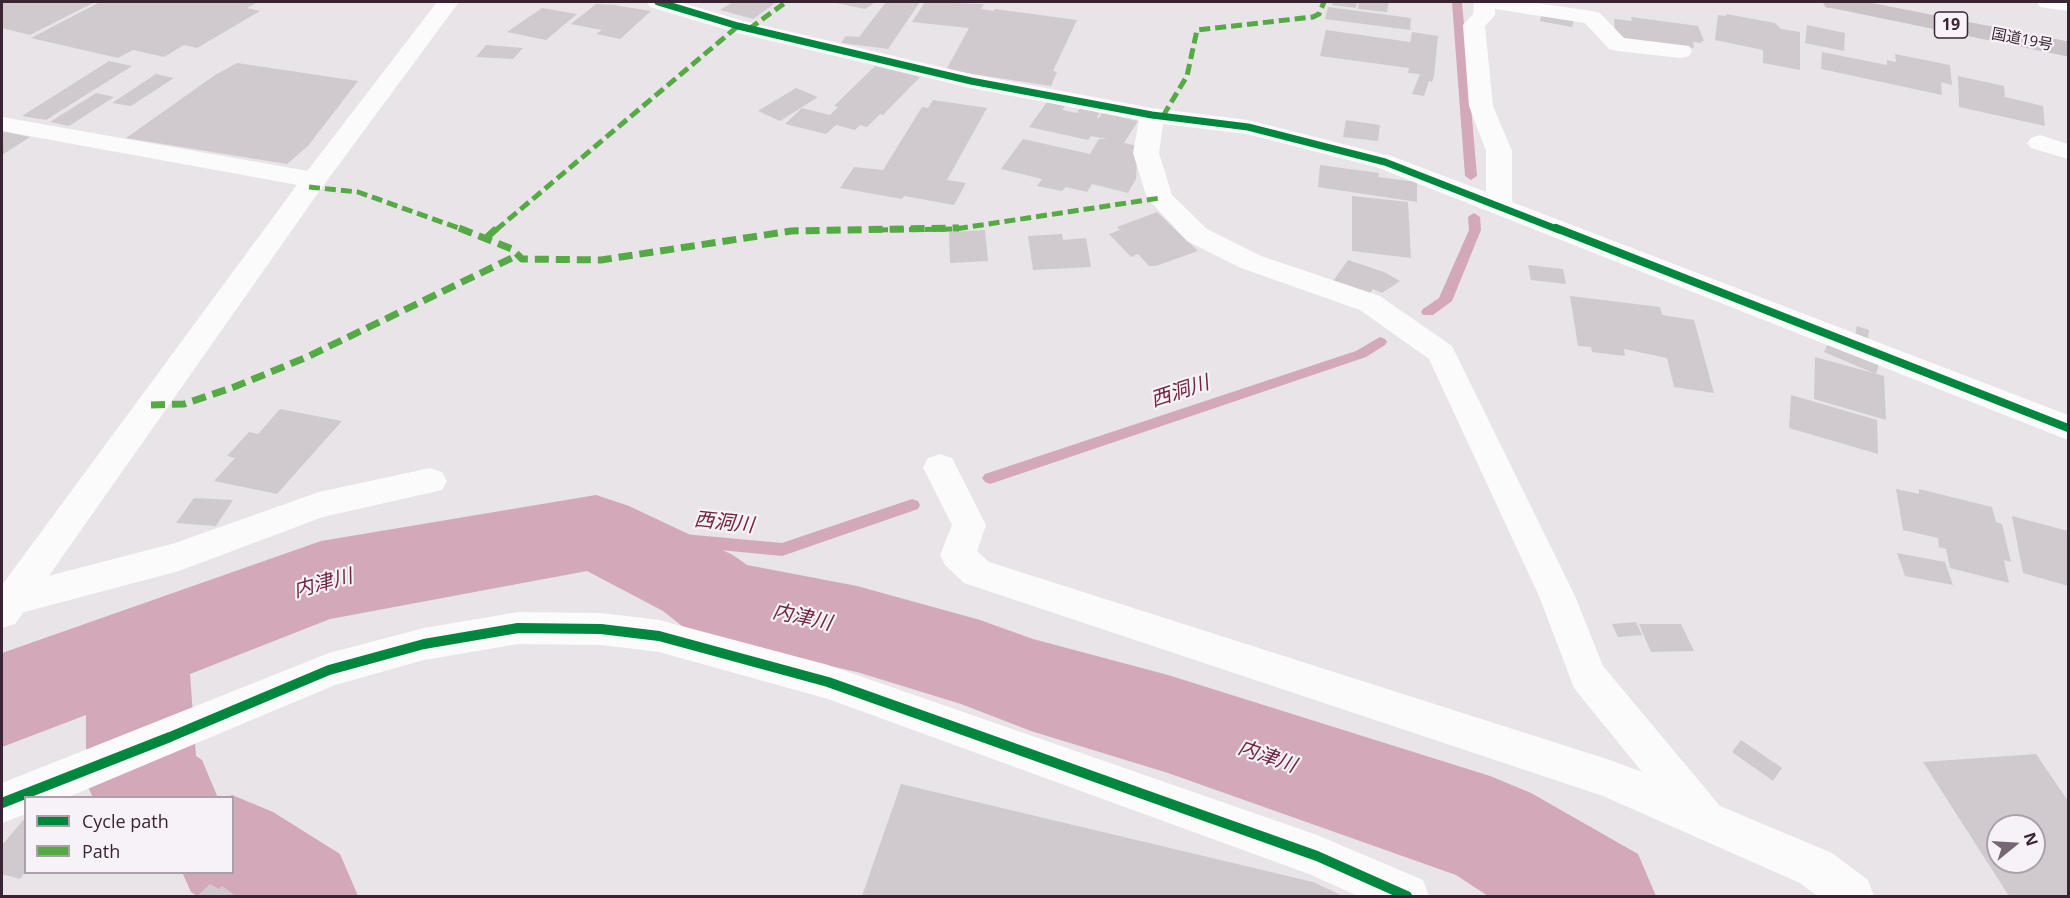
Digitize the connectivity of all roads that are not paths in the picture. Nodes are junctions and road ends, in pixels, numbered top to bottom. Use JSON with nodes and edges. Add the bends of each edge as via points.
{"nodes":[{"id":1,"x":448,"y":2,"type":"edge"},
{"id":2,"x":658,"y":2,"type":"edge"},
{"id":3,"x":1484,"y":2,"type":"edge"},
{"id":4,"x":1492,"y":2,"type":"edge"},
{"id":5,"x":1834,"y":2,"type":"edge"},
{"id":6,"x":2048,"y":2,"type":"edge"},
{"id":7,"x":2068,"y":5,"type":"edge"},
{"id":8,"x":2068,"y":49,"type":"edge"},
{"id":9,"x":1681,"y":51,"type":"dead end"},
{"id":10,"x":1152,"y":115,"type":"junction"},
{"id":11,"x":2,"y":124,"type":"edge"},
{"id":12,"x":2040,"y":143,"type":"dead end"},
{"id":13,"x":2068,"y":152,"type":"edge"},
{"id":14,"x":314,"y":180,"type":"junction"},
{"id":15,"x":1499,"y":207,"type":"junction"},
{"id":16,"x":2068,"y":428,"type":"edge"},
{"id":17,"x":940,"y":467,"type":"dead end"},
{"id":18,"x":430,"y":481,"type":"dead end"},
{"id":19,"x":4,"y":606,"type":"edge"},
{"id":20,"x":2,"y":803,"type":"edge"},
{"id":21,"x":1707,"y":821,"type":"junction"},
{"id":22,"x":1407,"y":897,"type":"edge"},
{"id":23,"x":1852,"y":897,"type":"edge"}],
"edges":[{"from":1,"to":14,"type":"street"},
{"from":2,"to":10,"type":"street","via":[[738,26],[971,81]]},
{"from":3,"to":15,"type":"street","via":[[1484,15],[1474,26],[1481,106],[1499,151]]},
{"from":4,"to":9,"type":"street","via":[[1592,18],[1617,44]]},
{"from":5,"to":8,"type":"highway","name":"国道19号","number":"19"},
{"from":6,"to":7,"type":"street"},
{"from":10,"to":15,"type":"street","via":[[1248,127],[1385,162]]},
{"from":10,"to":21,"type":"street","via":[[1146,153],[1160,198],[1197,235],[1251,262],[1370,303],[1441,353],[1557,596],[1588,676]]},
{"from":11,"to":14,"type":"street"},
{"from":12,"to":13,"type":"street"},
{"from":14,"to":19,"type":"street"},
{"from":15,"to":16,"type":"street"},
{"from":17,"to":21,"type":"street","via":[[969,525],[958,555],[977,573],[1610,779]]},
{"from":18,"to":19,"type":"street","via":[[319,505],[179,557]]},
{"from":20,"to":22,"type":"street","via":[[329,670],[424,644],[518,628],[613,630],[659,636],[828,682],[1317,856]]},
{"from":21,"to":23,"type":"street","via":[[1816,868]]}]}
